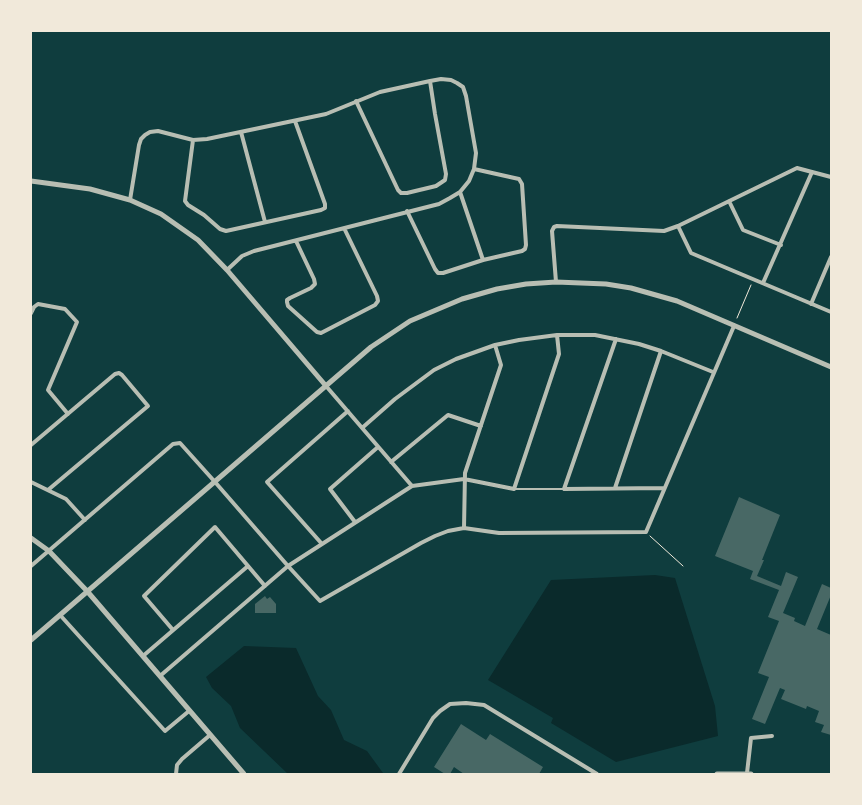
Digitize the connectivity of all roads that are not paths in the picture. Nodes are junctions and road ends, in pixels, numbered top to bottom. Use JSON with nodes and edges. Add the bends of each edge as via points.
{"nodes":[{"id":1,"x":430,"y":81,"type":"junction"},
{"id":2,"x":356,"y":101,"type":"junction"},
{"id":3,"x":295,"y":121,"type":"junction"},
{"id":4,"x":241,"y":132,"type":"junction"},
{"id":5,"x":193,"y":140,"type":"junction"},
{"id":6,"x":474,"y":169,"type":"junction"},
{"id":7,"x":812,"y":172,"type":"junction"},
{"id":8,"x":831,"y":176,"type":"edge"},
{"id":9,"x":31,"y":181,"type":"edge"},
{"id":10,"x":460,"y":192,"type":"junction"},
{"id":11,"x":130,"y":200,"type":"junction"},
{"id":12,"x":729,"y":201,"type":"junction"},
{"id":13,"x":407,"y":211,"type":"junction"},
{"id":14,"x":266,"y":222,"type":"junction"},
{"id":15,"x":678,"y":226,"type":"junction"},
{"id":16,"x":344,"y":228,"type":"junction"},
{"id":17,"x":296,"y":240,"type":"junction"},
{"id":18,"x":781,"y":245,"type":"junction"},
{"id":19,"x":831,"y":258,"type":"edge"},
{"id":20,"x":483,"y":260,"type":"junction"},
{"id":21,"x":227,"y":270,"type":"junction"},
{"id":22,"x":556,"y":282,"type":"junction"},
{"id":23,"x":763,"y":283,"type":"junction"},
{"id":24,"x":811,"y":304,"type":"junction"},
{"id":25,"x":831,"y":312,"type":"edge"},
{"id":26,"x":31,"y":313,"type":"edge"},
{"id":27,"x":734,"y":326,"type":"junction"},
{"id":28,"x":557,"y":336,"type":"junction"},
{"id":29,"x":616,"y":339,"type":"junction"},
{"id":30,"x":496,"y":345,"type":"junction"},
{"id":31,"x":661,"y":351,"type":"junction"},
{"id":32,"x":831,"y":367,"type":"edge"},
{"id":33,"x":713,"y":372,"type":"junction"},
{"id":34,"x":326,"y":386,"type":"junction"},
{"id":35,"x":348,"y":411,"type":"junction"},
{"id":36,"x":68,"y":414,"type":"junction"},
{"id":37,"x":481,"y":426,"type":"junction"},
{"id":38,"x":362,"y":428,"type":"junction"},
{"id":39,"x":31,"y":446,"type":"edge"},
{"id":40,"x":378,"y":447,"type":"junction"},
{"id":41,"x":391,"y":462,"type":"junction"},
{"id":42,"x":464,"y":479,"type":"junction"},
{"id":43,"x":31,"y":482,"type":"edge"},
{"id":44,"x":215,"y":482,"type":"junction"},
{"id":45,"x":412,"y":486,"type":"junction"},
{"id":46,"x":616,"y":488,"type":"junction"},
{"id":47,"x":664,"y":488,"type":"junction"},
{"id":48,"x":514,"y":489,"type":"junction"},
{"id":49,"x":564,"y":489,"type":"junction"},
{"id":50,"x":48,"y":490,"type":"junction"},
{"id":51,"x":85,"y":520,"type":"junction"},
{"id":52,"x":355,"y":522,"type":"junction"},
{"id":53,"x":464,"y":528,"type":"junction"},
{"id":54,"x":31,"y":538,"type":"edge"},
{"id":55,"x":322,"y":544,"type":"junction"},
{"id":56,"x":49,"y":551,"type":"junction"},
{"id":57,"x":31,"y":566,"type":"edge"},
{"id":58,"x":248,"y":566,"type":"junction"},
{"id":59,"x":288,"y":566,"type":"junction"},
{"id":60,"x":265,"y":586,"type":"junction"},
{"id":61,"x":87,"y":591,"type":"junction"},
{"id":62,"x":60,"y":615,"type":"junction"},
{"id":63,"x":173,"y":630,"type":"junction"},
{"id":64,"x":31,"y":640,"type":"edge"},
{"id":65,"x":143,"y":656,"type":"junction"},
{"id":66,"x":160,"y":676,"type":"junction"},
{"id":67,"x":190,"y":711,"type":"junction"},
{"id":68,"x":210,"y":734,"type":"junction"},
{"id":69,"x":772,"y":736,"type":"dead end"},
{"id":70,"x":747,"y":773,"type":"edge"},
{"id":71,"x":176,"y":774,"type":"edge"},
{"id":72,"x":244,"y":774,"type":"edge"},
{"id":73,"x":399,"y":774,"type":"edge"},
{"id":74,"x":597,"y":774,"type":"edge"},
{"id":75,"x":717,"y":774,"type":"edge"},
{"id":76,"x":751,"y":774,"type":"edge"}],
"edges":[{"from":1,"to":2,"type":"street"},
{"from":1,"to":2,"type":"street","via":[[446,174],[445,180],[436,186],[406,193],[398,190]]},
{"from":1,"to":6,"type":"street","via":[[451,80],[463,88],[476,153]]},
{"from":2,"to":3,"type":"street","via":[[326,114]]},
{"from":3,"to":4,"type":"street"},
{"from":3,"to":14,"type":"street","via":[[325,208]]},
{"from":4,"to":5,"type":"street"},
{"from":4,"to":14,"type":"street"},
{"from":5,"to":11,"type":"street","via":[[158,131],[145,135],[139,145]]},
{"from":5,"to":14,"type":"street","via":[[185,201],[188,206],[226,231]]},
{"from":6,"to":10,"type":"street"},
{"from":6,"to":20,"type":"street","via":[[519,179],[522,184],[525,249]]},
{"from":7,"to":8,"type":"street"},
{"from":7,"to":12,"type":"street","via":[[797,168]]},
{"from":7,"to":18,"type":"street"},
{"from":9,"to":11,"type":"street","via":[[90,189]]},
{"from":10,"to":13,"type":"street","via":[[439,204]]},
{"from":10,"to":20,"type":"street"},
{"from":11,"to":21,"type":"street","via":[[161,214],[198,240]]},
{"from":12,"to":15,"type":"street"},
{"from":12,"to":18,"type":"street","via":[[743,230]]},
{"from":13,"to":16,"type":"street"},
{"from":13,"to":20,"type":"street","via":[[438,273]]},
{"from":15,"to":22,"type":"street","via":[[664,231],[554,227]]},
{"from":15,"to":23,"type":"street","via":[[691,253]]},
{"from":16,"to":17,"type":"street"},
{"from":16,"to":17,"type":"street","via":[[378,301],[321,333],[286,302],[315,284]]},
{"from":17,"to":21,"type":"street","via":[[242,256]]},
{"from":18,"to":23,"type":"street"},
{"from":19,"to":24,"type":"street"},
{"from":21,"to":34,"type":"street"},
{"from":22,"to":27,"type":"street","via":[[631,288],[677,301]]},
{"from":22,"to":34,"type":"street","via":[[497,289],[462,299],[410,322],[371,347]]},
{"from":23,"to":24,"type":"street"},
{"from":24,"to":25,"type":"street"},
{"from":26,"to":36,"type":"street","via":[[38,304],[65,309],[77,322],[48,390]]},
{"from":27,"to":32,"type":"street"},
{"from":27,"to":33,"type":"street"},
{"from":28,"to":29,"type":"street","via":[[595,335]]},
{"from":28,"to":30,"type":"street"},
{"from":28,"to":48,"type":"street","via":[[559,354]]},
{"from":29,"to":31,"type":"street"},
{"from":29,"to":49,"type":"street"},
{"from":30,"to":37,"type":"street","via":[[501,365]]},
{"from":30,"to":38,"type":"street","via":[[434,370],[394,399]]},
{"from":31,"to":33,"type":"street"},
{"from":31,"to":46,"type":"street"},
{"from":33,"to":47,"type":"street"},
{"from":34,"to":35,"type":"street"},
{"from":34,"to":44,"type":"street"},
{"from":35,"to":38,"type":"street"},
{"from":35,"to":55,"type":"street","via":[[267,482]]},
{"from":36,"to":39,"type":"street"},
{"from":36,"to":50,"type":"street","via":[[119,373],[148,406]]},
{"from":37,"to":41,"type":"street","via":[[448,415]]},
{"from":37,"to":42,"type":"street"},
{"from":38,"to":40,"type":"street"},
{"from":40,"to":41,"type":"street"},
{"from":40,"to":52,"type":"street","via":[[330,489]]},
{"from":41,"to":45,"type":"street"},
{"from":42,"to":45,"type":"street"},
{"from":42,"to":48,"type":"street"},
{"from":42,"to":53,"type":"street"},
{"from":43,"to":50,"type":"street"},
{"from":44,"to":51,"type":"street","via":[[180,443],[173,444]]},
{"from":44,"to":59,"type":"street"},
{"from":44,"to":61,"type":"street"},
{"from":45,"to":52,"type":"street"},
{"from":46,"to":47,"type":"street"},
{"from":46,"to":49,"type":"street"},
{"from":47,"to":53,"type":"street","via":[[646,532],[499,533]]},
{"from":48,"to":49,"type":"lane"},
{"from":50,"to":51,"type":"street","via":[[66,499]]},
{"from":51,"to":56,"type":"street"},
{"from":52,"to":55,"type":"street"},
{"from":53,"to":59,"type":"street","via":[[435,536],[320,601]]},
{"from":54,"to":56,"type":"street"},
{"from":55,"to":59,"type":"street"},
{"from":56,"to":57,"type":"street"},
{"from":56,"to":61,"type":"street"},
{"from":58,"to":60,"type":"street"},
{"from":58,"to":63,"type":"street"},
{"from":58,"to":63,"type":"street","via":[[215,527],[144,596]]},
{"from":59,"to":60,"type":"street"},
{"from":60,"to":66,"type":"street"},
{"from":61,"to":62,"type":"street"},
{"from":61,"to":65,"type":"street"},
{"from":62,"to":64,"type":"street"},
{"from":62,"to":67,"type":"street","via":[[165,732]]},
{"from":63,"to":65,"type":"street"},
{"from":65,"to":66,"type":"street"},
{"from":66,"to":67,"type":"street"},
{"from":67,"to":68,"type":"street"},
{"from":68,"to":71,"type":"street","via":[[182,759]]},
{"from":68,"to":72,"type":"street"},
{"from":69,"to":70,"type":"street","via":[[751,738]]},
{"from":70,"to":75,"type":"street"},
{"from":70,"to":76,"type":"street"},
{"from":73,"to":74,"type":"street","via":[[433,718],[450,704],[466,703],[484,705]]}]}
